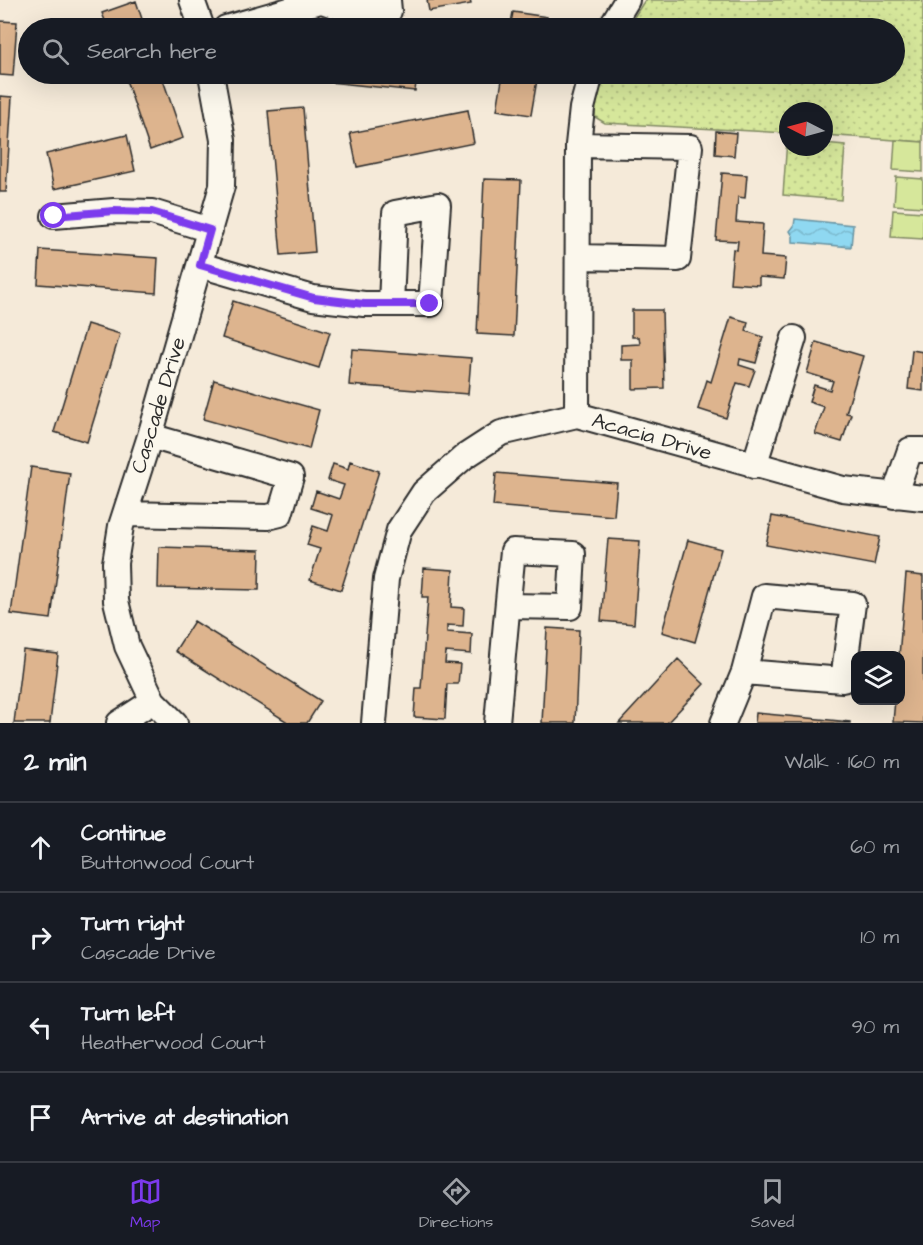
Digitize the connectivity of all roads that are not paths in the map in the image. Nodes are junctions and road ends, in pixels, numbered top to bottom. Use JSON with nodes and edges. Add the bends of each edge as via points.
{"nodes":[{"id":1,"x":192,"y":0,"type":"edge"},
{"id":2,"x":388,"y":0,"type":"edge"},
{"id":3,"x":627,"y":0,"type":"edge"},
{"id":4,"x":323,"y":1,"type":"edge"},
{"id":5,"x":198,"y":18,"type":"edge"},
{"id":6,"x":262,"y":18,"type":"edge"},
{"id":7,"x":616,"y":18,"type":"edge"},
{"id":8,"x":212,"y":84,"type":"edge"},
{"id":9,"x":588,"y":84,"type":"edge"},
{"id":10,"x":578,"y":145,"type":"junction"},
{"id":11,"x":54,"y":216,"type":"dead end"},
{"id":12,"x":210,"y":230,"type":"junction"},
{"id":13,"x":578,"y":256,"type":"junction"},
{"id":14,"x":200,"y":265,"type":"junction"},
{"id":15,"x":391,"y":304,"type":"dead end"},
{"id":16,"x":794,"y":338,"type":"dead end"},
{"id":17,"x":577,"y":415,"type":"junction"},
{"id":18,"x":150,"y":436,"type":"junction"},
{"id":19,"x":923,"y":450,"type":"edge"},
{"id":20,"x":754,"y":466,"type":"junction"},
{"id":21,"x":894,"y":496,"type":"junction"},
{"id":22,"x":923,"y":498,"type":"edge"},
{"id":23,"x":125,"y":514,"type":"junction"},
{"id":24,"x":508,"y":606,"type":"dead end"},
{"id":25,"x":744,"y":672,"type":"junction"},
{"id":26,"x":153,"y":701,"type":"junction"},
{"id":27,"x":119,"y":723,"type":"edge"},
{"id":28,"x":175,"y":723,"type":"edge"},
{"id":29,"x":374,"y":723,"type":"edge"},
{"id":30,"x":497,"y":723,"type":"edge"},
{"id":31,"x":723,"y":723,"type":"edge"}],
"edges":[{"from":1,"to":5,"type":"street"},
{"from":2,"to":4,"type":"street","via":[[388,11],[339,7]]},
{"from":3,"to":7,"type":"street"},
{"from":4,"to":6,"type":"street"},
{"from":8,"to":12,"type":"street","name":"Cascade Drive","via":[[222,140],[222,186]]},
{"from":9,"to":10,"type":"street"},
{"from":10,"to":13,"type":"street"},
{"from":10,"to":13,"type":"street","via":[[690,147],[678,259]]},
{"from":11,"to":12,"type":"street","via":[[152,212]]},
{"from":12,"to":14,"type":"street","name":"Cascade Drive"},
{"from":13,"to":17,"type":"street"},
{"from":14,"to":15,"type":"street","via":[[314,298]]},
{"from":14,"to":18,"type":"street","name":"Cascade Drive"},
{"from":16,"to":20,"type":"street"},
{"from":17,"to":20,"type":"street","name":"Acacia Drive"},
{"from":17,"to":29,"type":"street","name":"Acacia Drive","via":[[501,433],[464,457],[417,501],[399,530],[386,579]]},
{"from":18,"to":23,"type":"street","name":"Cascade Drive"},
{"from":18,"to":23,"type":"street","via":[[291,477],[280,514]]},
{"from":19,"to":21,"type":"street","via":[[910,450]]},
{"from":20,"to":21,"type":"street","name":"Acacia Drive","via":[[843,489]]},
{"from":21,"to":22,"type":"street","name":"Acacia Drive"},
{"from":23,"to":26,"type":"street","name":"Cascade Drive","via":[[115,563],[116,601],[127,646]]},
{"from":24,"to":30,"type":"street"},
{"from":25,"to":25,"type":"street","via":[[764,596],[853,604],[843,680]]},
{"from":25,"to":31,"type":"street"},
{"from":26,"to":27,"type":"street"},
{"from":26,"to":28,"type":"street","name":"Cascade Drive"}]}
